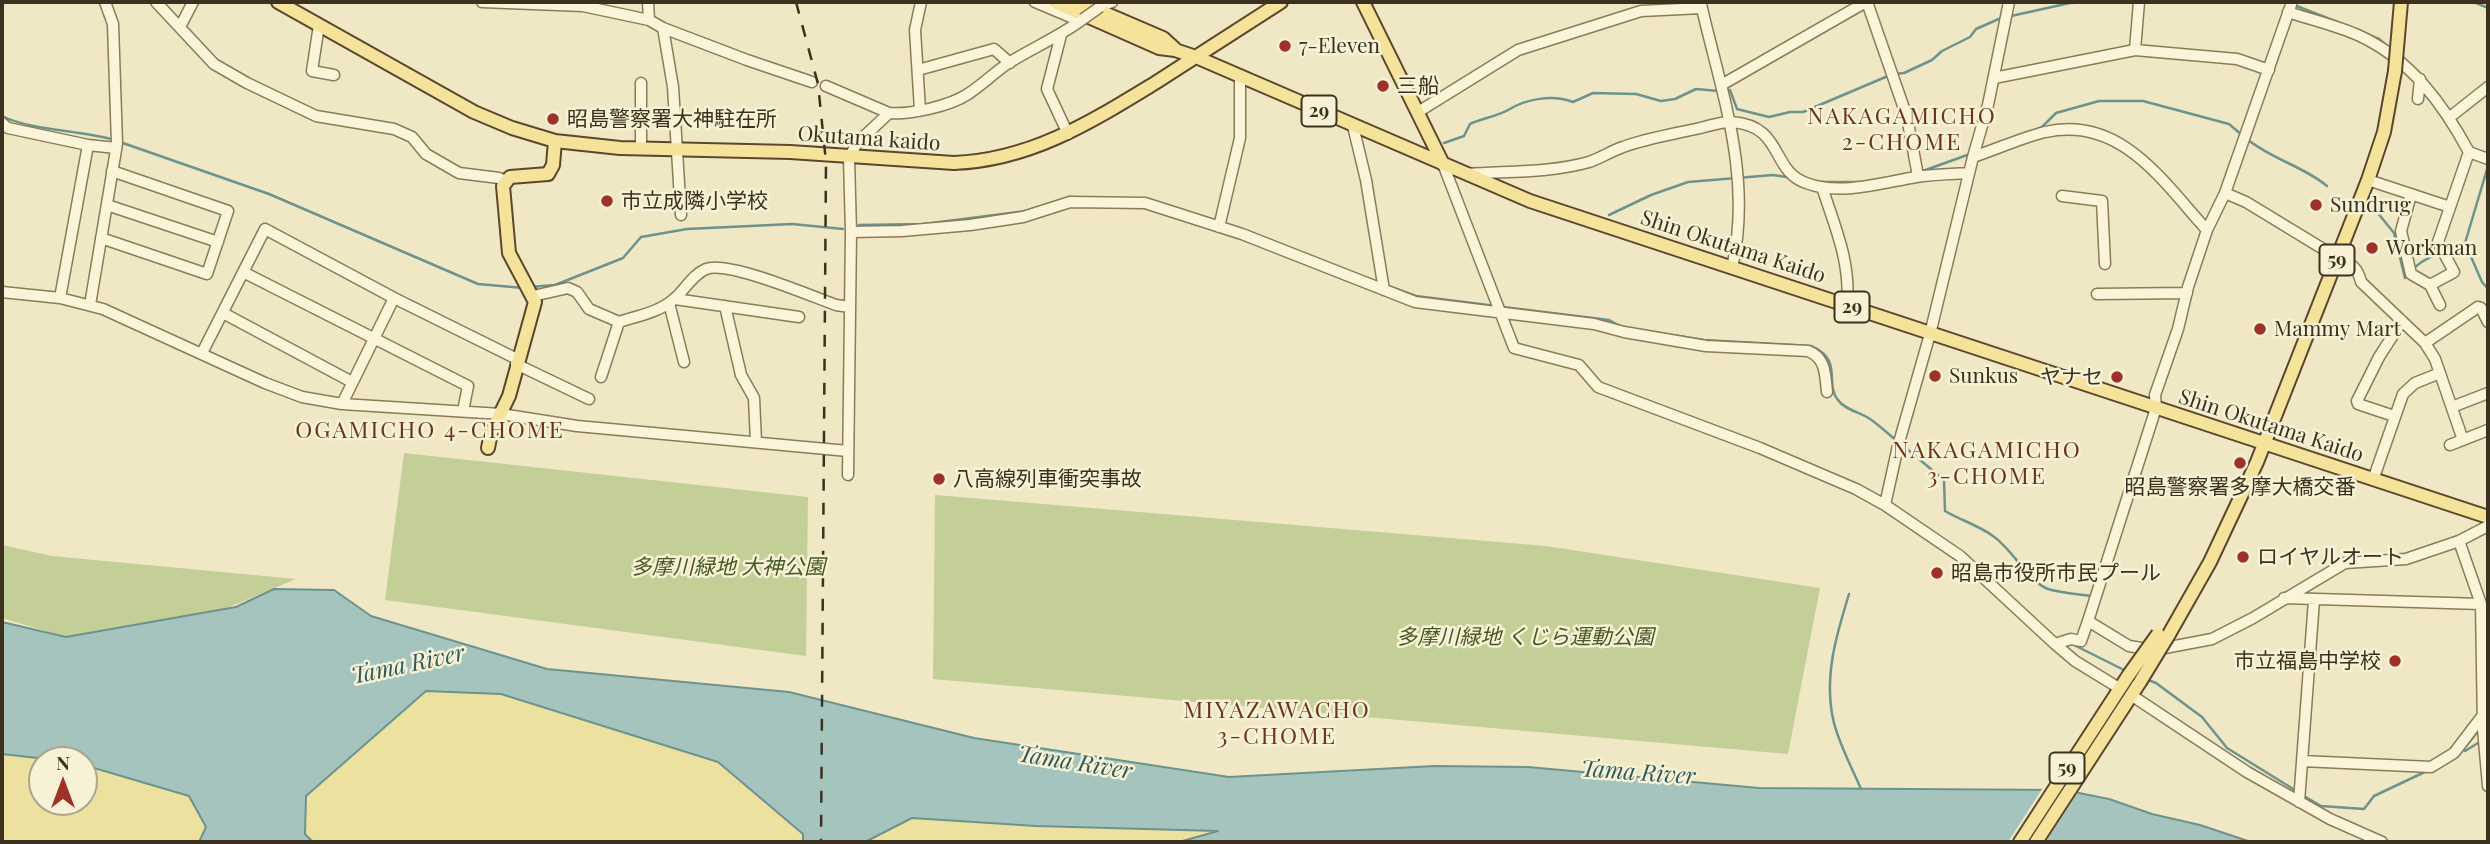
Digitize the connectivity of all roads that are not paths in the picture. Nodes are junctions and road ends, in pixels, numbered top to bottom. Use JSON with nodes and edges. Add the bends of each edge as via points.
{"nodes":[{"id":1,"x":105,"y":2,"type":"edge"},
{"id":2,"x":156,"y":2,"type":"edge"},
{"id":3,"x":193,"y":2,"type":"edge"},
{"id":4,"x":278,"y":2,"type":"edge"},
{"id":5,"x":482,"y":2,"type":"edge"},
{"id":6,"x":648,"y":2,"type":"edge"},
{"id":7,"x":921,"y":2,"type":"edge"},
{"id":8,"x":1035,"y":2,"type":"edge"},
{"id":9,"x":1055,"y":2,"type":"edge"},
{"id":10,"x":1079,"y":2,"type":"edge"},
{"id":11,"x":1281,"y":2,"type":"edge"},
{"id":12,"x":1363,"y":2,"type":"edge"},
{"id":13,"x":1867,"y":2,"type":"edge"},
{"id":14,"x":2010,"y":2,"type":"edge"},
{"id":15,"x":2138,"y":2,"type":"edge"},
{"id":16,"x":2401,"y":2,"type":"edge"},
{"id":17,"x":539,"y":4,"type":"edge"},
{"id":18,"x":1103,"y":4,"type":"edge"},
{"id":19,"x":1701,"y":5,"type":"edge"},
{"id":20,"x":2290,"y":7,"type":"edge"},
{"id":21,"x":649,"y":20,"type":"junction"},
{"id":22,"x":1082,"y":20,"type":"junction"},
{"id":23,"x":319,"y":25,"type":"junction"},
{"id":24,"x":180,"y":27,"type":"junction"},
{"id":25,"x":663,"y":28,"type":"junction"},
{"id":26,"x":1061,"y":35,"type":"junction"},
{"id":27,"x":1175,"y":50,"type":"junction"},
{"id":28,"x":2135,"y":50,"type":"junction"},
{"id":29,"x":1196,"y":57,"type":"junction"},
{"id":30,"x":1010,"y":62,"type":"junction"},
{"id":31,"x":918,"y":70,"type":"junction"},
{"id":32,"x":2269,"y":70,"type":"junction"},
{"id":33,"x":334,"y":75,"type":"dead end"},
{"id":34,"x":1240,"y":76,"type":"junction"},
{"id":35,"x":1994,"y":78,"type":"junction"},
{"id":36,"x":2420,"y":79,"type":"junction"},
{"id":37,"x":811,"y":82,"type":"dead end"},
{"id":38,"x":641,"y":83,"type":"dead end"},
{"id":39,"x":826,"y":86,"type":"dead end"},
{"id":40,"x":2488,"y":87,"type":"edge"},
{"id":41,"x":1724,"y":88,"type":"junction"},
{"id":42,"x":2418,"y":99,"type":"dead end"},
{"id":43,"x":920,"y":110,"type":"junction"},
{"id":44,"x":1418,"y":112,"type":"junction"},
{"id":45,"x":889,"y":113,"type":"junction"},
{"id":46,"x":2450,"y":117,"type":"junction"},
{"id":47,"x":1730,"y":122,"type":"junction"},
{"id":48,"x":5,"y":125,"type":"edge"},
{"id":49,"x":1353,"y":126,"type":"junction"},
{"id":50,"x":1068,"y":134,"type":"junction"},
{"id":51,"x":555,"y":141,"type":"junction"},
{"id":52,"x":116,"y":142,"type":"junction"},
{"id":53,"x":88,"y":145,"type":"junction"},
{"id":54,"x":641,"y":149,"type":"junction"},
{"id":55,"x":677,"y":150,"type":"junction"},
{"id":56,"x":2469,"y":152,"type":"junction"},
{"id":57,"x":1974,"y":154,"type":"junction"},
{"id":58,"x":849,"y":158,"type":"junction"},
{"id":59,"x":2487,"y":159,"type":"edge"},
{"id":60,"x":1443,"y":164,"type":"junction"},
{"id":61,"x":113,"y":171,"type":"junction"},
{"id":62,"x":1969,"y":173,"type":"junction"},
{"id":63,"x":1466,"y":174,"type":"junction"},
{"id":64,"x":1917,"y":174,"type":"junction"},
{"id":65,"x":506,"y":180,"type":"junction"},
{"id":66,"x":2368,"y":180,"type":"junction"},
{"id":67,"x":1822,"y":187,"type":"junction"},
{"id":68,"x":2225,"y":193,"type":"junction"},
{"id":69,"x":2411,"y":195,"type":"junction"},
{"id":70,"x":2062,"y":196,"type":"dead end"},
{"id":71,"x":107,"y":205,"type":"junction"},
{"id":72,"x":2449,"y":207,"type":"junction"},
{"id":73,"x":681,"y":215,"type":"dead end"},
{"id":74,"x":1220,"y":224,"type":"junction"},
{"id":75,"x":2207,"y":230,"type":"junction"},
{"id":76,"x":851,"y":232,"type":"junction"},
{"id":77,"x":101,"y":238,"type":"junction"},
{"id":78,"x":218,"y":242,"type":"junction"},
{"id":79,"x":2338,"y":258,"type":"junction"},
{"id":80,"x":2105,"y":264,"type":"dead end"},
{"id":81,"x":1732,"y":268,"type":"junction"},
{"id":82,"x":243,"y":272,"type":"junction"},
{"id":83,"x":2430,"y":285,"type":"junction"},
{"id":84,"x":1383,"y":286,"type":"junction"},
{"id":85,"x":530,"y":290,"type":"junction"},
{"id":86,"x":2,"y":292,"type":"edge"},
{"id":87,"x":2187,"y":293,"type":"junction"},
{"id":88,"x":2097,"y":295,"type":"dead end"},
{"id":89,"x":60,"y":298,"type":"junction"},
{"id":90,"x":394,"y":298,"type":"junction"},
{"id":91,"x":672,"y":301,"type":"junction"},
{"id":92,"x":2440,"y":304,"type":"dead end"},
{"id":93,"x":90,"y":305,"type":"junction"},
{"id":94,"x":725,"y":306,"type":"junction"},
{"id":95,"x":1847,"y":306,"type":"junction"},
{"id":96,"x":850,"y":307,"type":"junction"},
{"id":97,"x":1498,"y":308,"type":"junction"},
{"id":98,"x":223,"y":313,"type":"junction"},
{"id":99,"x":799,"y":317,"type":"dead end"},
{"id":100,"x":2402,"y":321,"type":"junction"},
{"id":101,"x":619,"y":322,"type":"junction"},
{"id":102,"x":2488,"y":322,"type":"edge"},
{"id":103,"x":1930,"y":334,"type":"junction"},
{"id":104,"x":374,"y":339,"type":"junction"},
{"id":105,"x":2425,"y":343,"type":"junction"},
{"id":106,"x":202,"y":353,"type":"junction"},
{"id":107,"x":517,"y":362,"type":"junction"},
{"id":108,"x":684,"y":362,"type":"dead end"},
{"id":109,"x":2440,"y":373,"type":"junction"},
{"id":110,"x":601,"y":377,"type":"dead end"},
{"id":111,"x":352,"y":382,"type":"junction"},
{"id":112,"x":1827,"y":392,"type":"dead end"},
{"id":113,"x":2488,"y":393,"type":"edge"},
{"id":114,"x":589,"y":398,"type":"dead end"},
{"id":115,"x":342,"y":404,"type":"junction"},
{"id":116,"x":2452,"y":407,"type":"junction"},
{"id":117,"x":2156,"y":408,"type":"junction"},
{"id":118,"x":463,"y":411,"type":"junction"},
{"id":119,"x":501,"y":414,"type":"junction"},
{"id":120,"x":2394,"y":416,"type":"junction"},
{"id":121,"x":2488,"y":430,"type":"edge"},
{"id":122,"x":2463,"y":440,"type":"junction"},
{"id":123,"x":755,"y":442,"type":"junction"},
{"id":124,"x":2263,"y":444,"type":"junction"},
{"id":125,"x":2449,"y":445,"type":"dead end"},
{"id":126,"x":488,"y":448,"type":"dead end"},
{"id":127,"x":848,"y":451,"type":"junction"},
{"id":128,"x":848,"y":475,"type":"dead end"},
{"id":129,"x":2373,"y":480,"type":"junction"},
{"id":130,"x":1885,"y":505,"type":"junction"},
{"id":131,"x":2488,"y":517,"type":"edge"},
{"id":132,"x":2488,"y":526,"type":"edge"},
{"id":133,"x":2459,"y":541,"type":"junction"},
{"id":134,"x":2284,"y":598,"type":"junction"},
{"id":135,"x":2314,"y":600,"type":"junction"},
{"id":136,"x":2480,"y":604,"type":"junction"},
{"id":137,"x":2088,"y":621,"type":"junction"},
{"id":138,"x":2062,"y":641,"type":"junction"},
{"id":139,"x":2485,"y":655,"type":"edge"},
{"id":140,"x":2123,"y":694,"type":"junction"},
{"id":141,"x":2483,"y":721,"type":"junction"},
{"id":142,"x":2302,"y":761,"type":"junction"},
{"id":143,"x":2488,"y":786,"type":"edge"},
{"id":144,"x":2300,"y":796,"type":"junction"},
{"id":145,"x":2020,"y":842,"type":"edge"},
{"id":146,"x":2036,"y":842,"type":"edge"},
{"id":147,"x":2382,"y":842,"type":"edge"}],
"edges":[{"from":1,"to":52,"type":"street","via":[[113,24]]},
{"from":2,"to":24,"type":"street"},
{"from":3,"to":24,"type":"street"},
{"from":4,"to":23,"type":"main road","name":"Okutama kaido"},
{"from":5,"to":17,"type":"street"},
{"from":6,"to":21,"type":"street"},
{"from":7,"to":31,"type":"street","via":[[915,30]]},
{"from":8,"to":22,"type":"street"},
{"from":9,"to":27,"type":"main road","number":"29","via":[[1159,48]]},
{"from":10,"to":27,"type":"main road","number":"29","via":[[1163,38]]},
{"from":11,"to":29,"type":"main road","name":"Okutama kaido"},
{"from":12,"to":44,"type":"main road"},
{"from":13,"to":41,"type":"street"},
{"from":13,"to":64,"type":"street","via":[[1908,117]]},
{"from":14,"to":35,"type":"street"},
{"from":15,"to":28,"type":"street"},
{"from":16,"to":66,"type":"main road","number":"59","bridge":true,"via":[[2384,132]]},
{"from":17,"to":21,"type":"street","via":[[583,6]]},
{"from":18,"to":22,"type":"street","bridge":true},
{"from":19,"to":41,"type":"street"},
{"from":19,"to":44,"type":"street","via":[[1641,11],[1518,50]]},
{"from":20,"to":32,"type":"street"},
{"from":20,"to":36,"type":"street","via":[[2386,50]]},
{"from":21,"to":25,"type":"street"},
{"from":22,"to":26,"type":"street"},
{"from":23,"to":33,"type":"street","via":[[312,71]]},
{"from":23,"to":51,"type":"main road","name":"Okutama kaido","via":[[474,112]]},
{"from":24,"to":65,"type":"street","via":[[214,64],[316,116],[394,129],[412,137],[426,154],[449,169]]},
{"from":25,"to":37,"type":"street"},
{"from":25,"to":55,"type":"street"},
{"from":26,"to":30,"type":"street"},
{"from":26,"to":50,"type":"street","via":[[1047,89]]},
{"from":27,"to":29,"type":"main road","name":"Shin Okutama Kaido","number":"29"},
{"from":28,"to":32,"type":"street","via":[[2237,59]]},
{"from":28,"to":35,"type":"street"},
{"from":29,"to":34,"type":"main road","name":"Shin Okutama Kaido","number":"29"},
{"from":29,"to":50,"type":"main road","name":"Okutama kaido"},
{"from":30,"to":31,"type":"street","via":[[994,49]]},
{"from":30,"to":43,"type":"street","via":[[967,96]]},
{"from":31,"to":43,"type":"street"},
{"from":32,"to":68,"type":"street"},
{"from":34,"to":49,"type":"main road","name":"Shin Okutama Kaido","number":"29"},
{"from":34,"to":74,"type":"street","via":[[1240,138]]},
{"from":35,"to":57,"type":"street"},
{"from":36,"to":42,"type":"street"},
{"from":36,"to":46,"type":"street"},
{"from":38,"to":54,"type":"street"},
{"from":39,"to":45,"type":"street"},
{"from":40,"to":46,"type":"street"},
{"from":41,"to":47,"type":"street"},
{"from":43,"to":45,"type":"street"},
{"from":44,"to":60,"type":"main road"},
{"from":45,"to":58,"type":"street","via":[[857,143]]},
{"from":46,"to":56,"type":"street"},
{"from":47,"to":63,"type":"street","via":[[1654,136],[1564,167]]},
{"from":47,"to":67,"type":"street","via":[[1765,134],[1785,169],[1803,182]]},
{"from":47,"to":81,"type":"street","via":[[1739,228]]},
{"from":48,"to":53,"type":"street"},
{"from":49,"to":60,"type":"main road","name":"Shin Okutama Kaido","number":"29"},
{"from":49,"to":84,"type":"street"},
{"from":50,"to":58,"type":"main road","name":"Okutama kaido","via":[[1023,152],[979,162]]},
{"from":51,"to":54,"type":"main road","name":"Okutama kaido"},
{"from":51,"to":65,"type":"main road","via":[[548,174]]},
{"from":52,"to":53,"type":"street"},
{"from":52,"to":61,"type":"street"},
{"from":53,"to":89,"type":"street"},
{"from":54,"to":55,"type":"main road","name":"Okutama kaido"},
{"from":55,"to":58,"type":"main road","name":"Okutama kaido"},
{"from":55,"to":73,"type":"street"},
{"from":56,"to":59,"type":"street"},
{"from":56,"to":72,"type":"street"},
{"from":57,"to":62,"type":"street"},
{"from":57,"to":75,"type":"street","via":[[2046,132],[2094,132],[2136,155]]},
{"from":58,"to":76,"type":"street"},
{"from":60,"to":63,"type":"main road","name":"Shin Okutama Kaido","number":"29"},
{"from":60,"to":97,"type":"street"},
{"from":61,"to":71,"type":"street"},
{"from":61,"to":78,"type":"street","via":[[228,211]]},
{"from":62,"to":64,"type":"street"},
{"from":62,"to":103,"type":"street"},
{"from":63,"to":81,"type":"main road","name":"Shin Okutama Kaido","number":"29","via":[[1530,201]]},
{"from":64,"to":67,"type":"street","via":[[1885,184]]},
{"from":65,"to":85,"type":"main road","via":[[509,253]]},
{"from":66,"to":69,"type":"street"},
{"from":66,"to":79,"type":"main road","number":"59"},
{"from":67,"to":95,"type":"street","via":[[1846,257]]},
{"from":68,"to":75,"type":"street"},
{"from":68,"to":79,"type":"street"},
{"from":69,"to":72,"type":"street"},
{"from":69,"to":83,"type":"street","via":[[2401,231],[2411,274]]},
{"from":70,"to":80,"type":"street","via":[[2102,201]]},
{"from":71,"to":77,"type":"street"},
{"from":71,"to":78,"type":"street"},
{"from":72,"to":83,"type":"street","via":[[2438,242],[2454,272]]},
{"from":74,"to":76,"type":"street","via":[[1145,203],[1070,202],[1023,217],[970,225]]},
{"from":74,"to":84,"type":"street"},
{"from":75,"to":87,"type":"street"},
{"from":76,"to":96,"type":"street"},
{"from":77,"to":78,"type":"street","via":[[207,274]]},
{"from":77,"to":93,"type":"street"},
{"from":79,"to":100,"type":"street","via":[[2350,263],[2361,282]]},
{"from":79,"to":124,"type":"main road","number":"59"},
{"from":81,"to":95,"type":"main road","name":"Shin Okutama Kaido","number":"29"},
{"from":82,"to":90,"type":"street","via":[[265,229]]},
{"from":82,"to":98,"type":"street"},
{"from":82,"to":104,"type":"street"},
{"from":83,"to":92,"type":"street"},
{"from":84,"to":97,"type":"street","via":[[1415,302]]},
{"from":85,"to":101,"type":"street","via":[[568,288],[577,292],[589,309]]},
{"from":85,"to":107,"type":"main road","via":[[535,305]]},
{"from":86,"to":89,"type":"street"},
{"from":87,"to":88,"type":"street"},
{"from":87,"to":117,"type":"street","via":[[2154,398]]},
{"from":89,"to":93,"type":"street"},
{"from":90,"to":104,"type":"street"},
{"from":90,"to":107,"type":"street"},
{"from":91,"to":94,"type":"street"},
{"from":91,"to":96,"type":"street","via":[[704,270],[715,267],[751,274]]},
{"from":91,"to":101,"type":"street"},
{"from":91,"to":108,"type":"street"},
{"from":93,"to":106,"type":"street"},
{"from":94,"to":99,"type":"street"},
{"from":94,"to":123,"type":"street","via":[[741,375],[754,398]]},
{"from":95,"to":103,"type":"main road","name":"Shin Okutama Kaido","number":"29"},
{"from":96,"to":127,"type":"street"},
{"from":97,"to":112,"type":"street","via":[[1706,346],[1808,351],[1823,363]]},
{"from":97,"to":130,"type":"street","via":[[1514,348],[1579,365],[1598,387],[1760,448]]},
{"from":98,"to":106,"type":"street"},
{"from":98,"to":111,"type":"street"},
{"from":100,"to":105,"type":"street"},
{"from":100,"to":120,"type":"street","via":[[2357,401]]},
{"from":101,"to":110,"type":"street"},
{"from":102,"to":105,"type":"street","via":[[2478,307]]},
{"from":103,"to":117,"type":"main road","name":"Shin Okutama Kaido","number":"29"},
{"from":103,"to":130,"type":"street"},
{"from":104,"to":111,"type":"street"},
{"from":104,"to":118,"type":"street","via":[[468,386]]},
{"from":105,"to":109,"type":"street"},
{"from":106,"to":115,"type":"street","via":[[302,397]]},
{"from":107,"to":114,"type":"street"},
{"from":107,"to":119,"type":"main road"},
{"from":109,"to":116,"type":"street"},
{"from":109,"to":120,"type":"street","via":[[2408,388]]},
{"from":111,"to":115,"type":"street"},
{"from":113,"to":116,"type":"street"},
{"from":115,"to":118,"type":"street"},
{"from":116,"to":122,"type":"street"},
{"from":117,"to":124,"type":"main road","name":"Shin Okutama Kaido","number":"29"},
{"from":117,"to":137,"type":"street"},
{"from":118,"to":119,"type":"street"},
{"from":119,"to":123,"type":"street","via":[[577,426]]},
{"from":119,"to":126,"type":"main road"},
{"from":120,"to":129,"type":"street"},
{"from":121,"to":122,"type":"street"},
{"from":122,"to":125,"type":"street"},
{"from":123,"to":127,"type":"street"},
{"from":124,"to":129,"type":"main road","name":"Shin Okutama Kaido","number":"29"},
{"from":124,"to":140,"type":"main road","number":"59","bridge":true,"via":[[2195,586]]},
{"from":127,"to":128,"type":"street"},
{"from":129,"to":131,"type":"main road","name":"Shin Okutama Kaido","number":"29"},
{"from":130,"to":138,"type":"street","via":[[1960,556]]},
{"from":132,"to":133,"type":"street"},
{"from":133,"to":134,"type":"street","via":[[2406,559],[2345,563]]},
{"from":133,"to":136,"type":"street"},
{"from":134,"to":135,"type":"street"},
{"from":134,"to":137,"type":"street","via":[[2212,639],[2154,650],[2129,646]]},
{"from":135,"to":136,"type":"street"},
{"from":135,"to":142,"type":"street"},
{"from":136,"to":139,"type":"street"},
{"from":137,"to":138,"type":"street","via":[[2081,641]]},
{"from":138,"to":140,"type":"street","via":[[2075,661]]},
{"from":139,"to":141,"type":"street"},
{"from":140,"to":144,"type":"street","via":[[2237,765]]},
{"from":140,"to":145,"type":"main road","number":"59"},
{"from":140,"to":146,"type":"main road","number":"59"},
{"from":141,"to":142,"type":"street","via":[[2454,753],[2431,767]]},
{"from":141,"to":143,"type":"street"},
{"from":142,"to":144,"type":"street"},
{"from":144,"to":147,"type":"street"}]}
